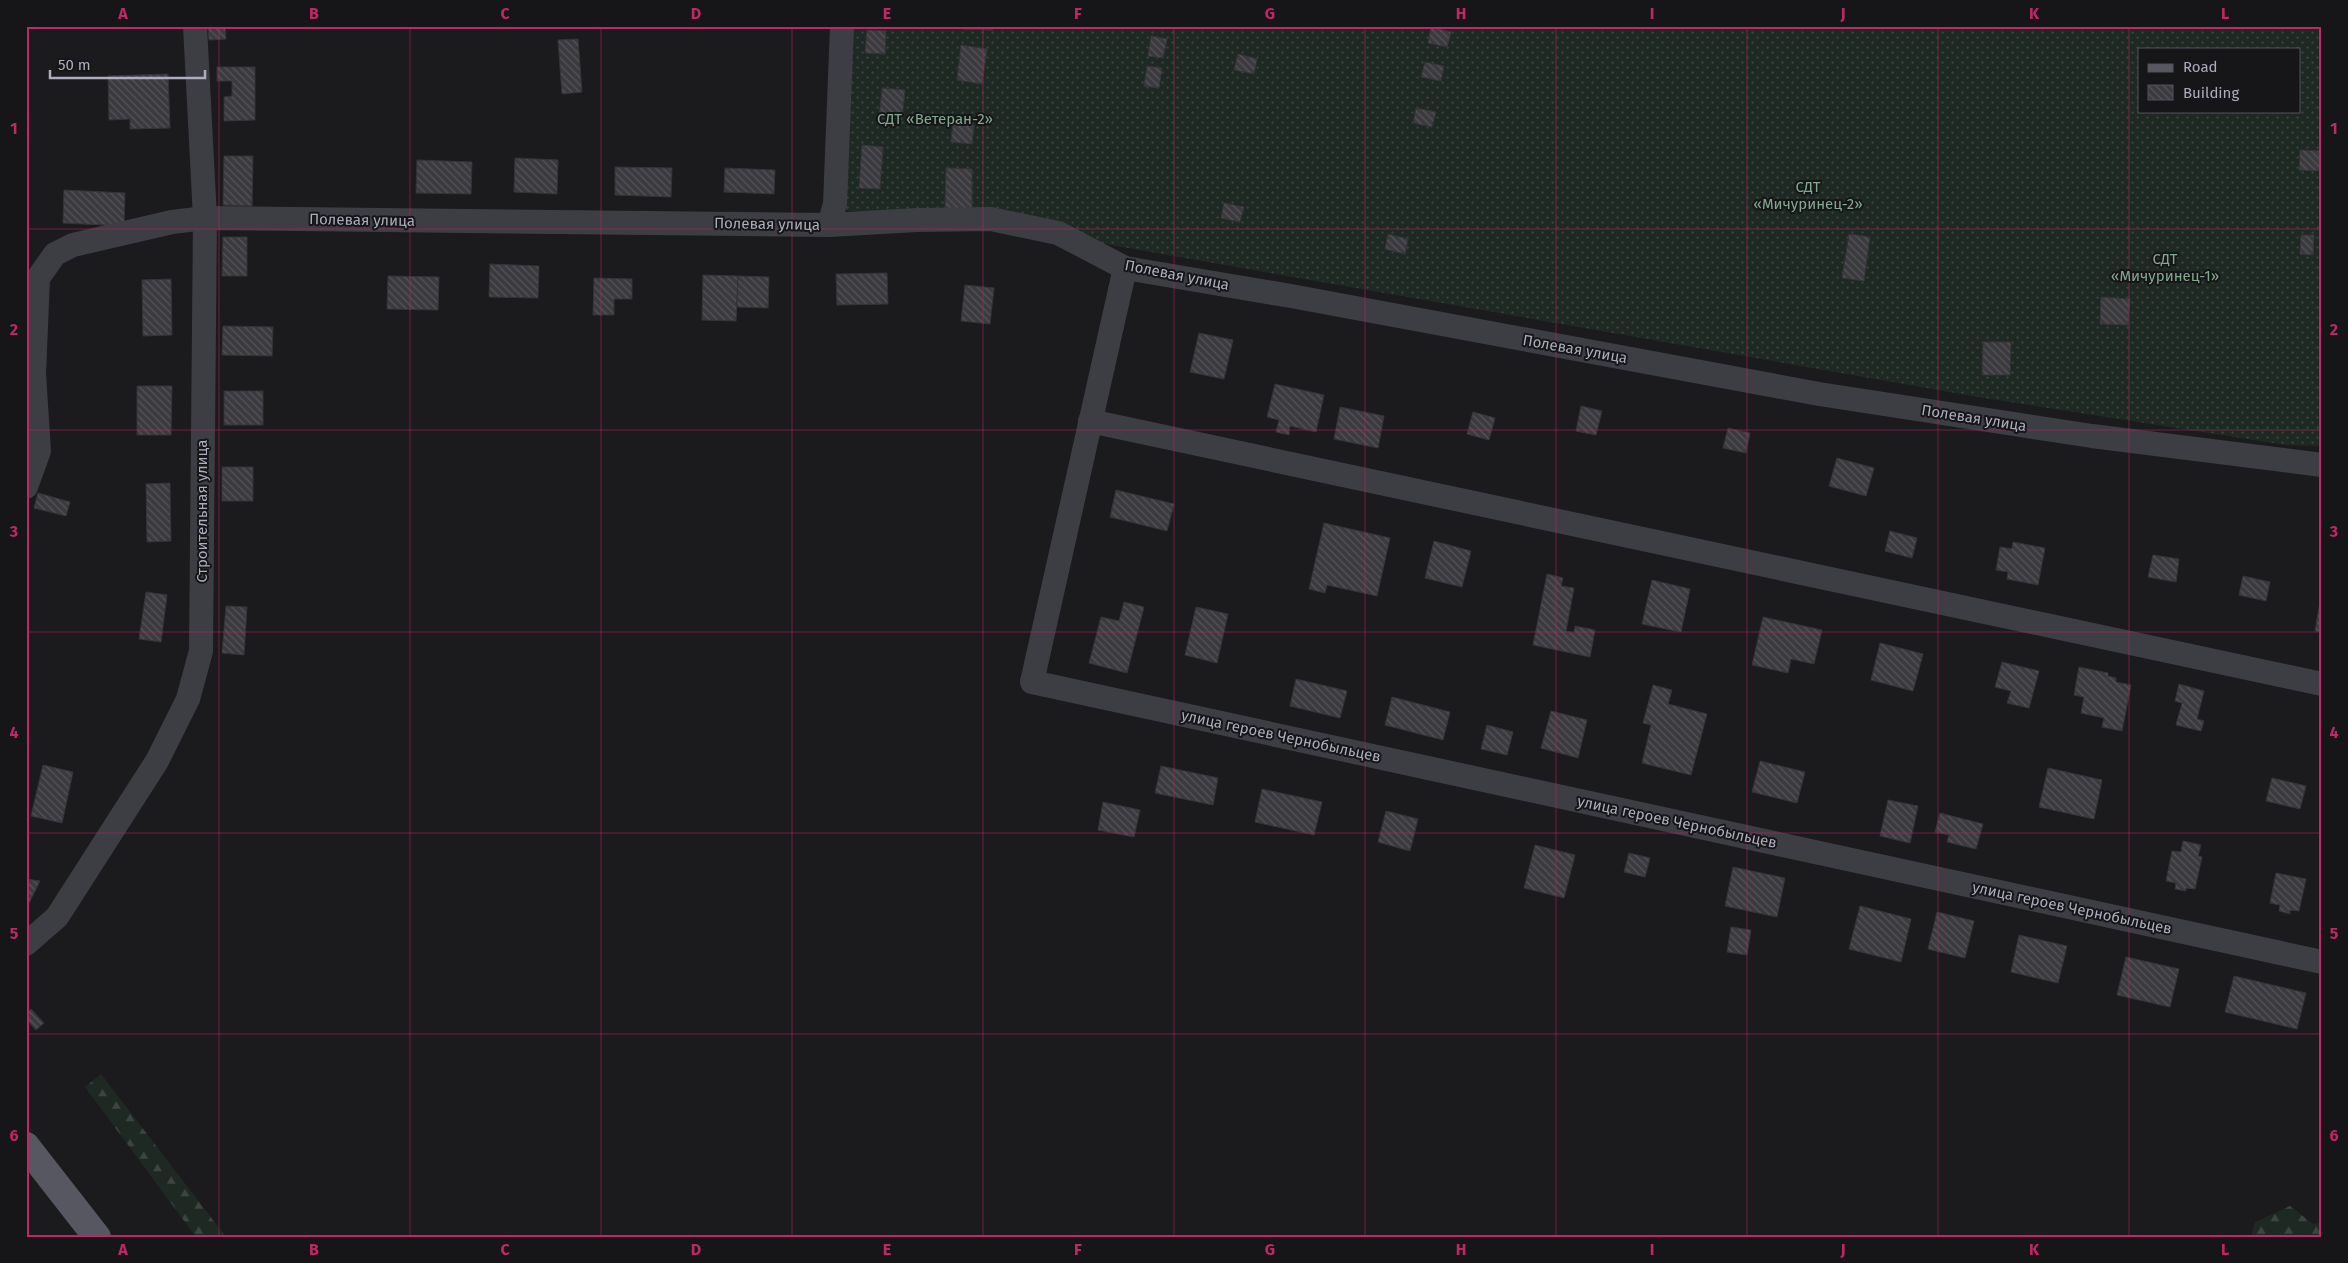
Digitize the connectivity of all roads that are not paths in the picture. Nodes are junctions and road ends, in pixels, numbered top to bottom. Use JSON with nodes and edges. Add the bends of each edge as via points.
{"nodes":[{"id":1,"x":196,"y":26,"type":"edge"},
{"id":2,"x":842,"y":26,"type":"edge"},
{"id":3,"x":205,"y":218,"type":"junction"},
{"id":4,"x":829,"y":225,"type":"junction"},
{"id":5,"x":1125,"y":268,"type":"junction"},
{"id":6,"x":1090,"y":421,"type":"junction"},
{"id":7,"x":2310,"y":463,"type":"edge"},
{"id":8,"x":26,"y":487,"type":"edge"},
{"id":9,"x":2322,"y":684,"type":"edge"},
{"id":10,"x":26,"y":944,"type":"edge"},
{"id":11,"x":2322,"y":962,"type":"edge"},
{"id":12,"x":26,"y":1146,"type":"edge"},
{"id":13,"x":97,"y":1237,"type":"edge"}],
"edges":[{"from":1,"to":3,"type":"street","name":"Строительная улица"},
{"from":2,"to":4,"type":"street","via":[[835,204]]},
{"from":3,"to":4,"type":"street","name":"Полевая улица"},
{"from":3,"to":8,"type":"street","name":"Полевая улица","via":[[172,222],[73,245],[55,254],[38,278],[34,374],[39,452]]},
{"from":3,"to":10,"type":"street","name":"Строительная улица","via":[[201,652],[188,699],[157,761],[57,917]]},
{"from":4,"to":5,"type":"street","name":"Полевая улица","via":[[991,220],[1058,233]]},
{"from":5,"to":6,"type":"street"},
{"from":5,"to":7,"type":"street","name":"Полевая улица","via":[[1819,394],[2092,436]]},
{"from":6,"to":9,"type":"street"},
{"from":6,"to":11,"type":"street","name":"улица героев Чернобыльцев","via":[[1032,682]]},
{"from":12,"to":13,"type":"main road"}]}
